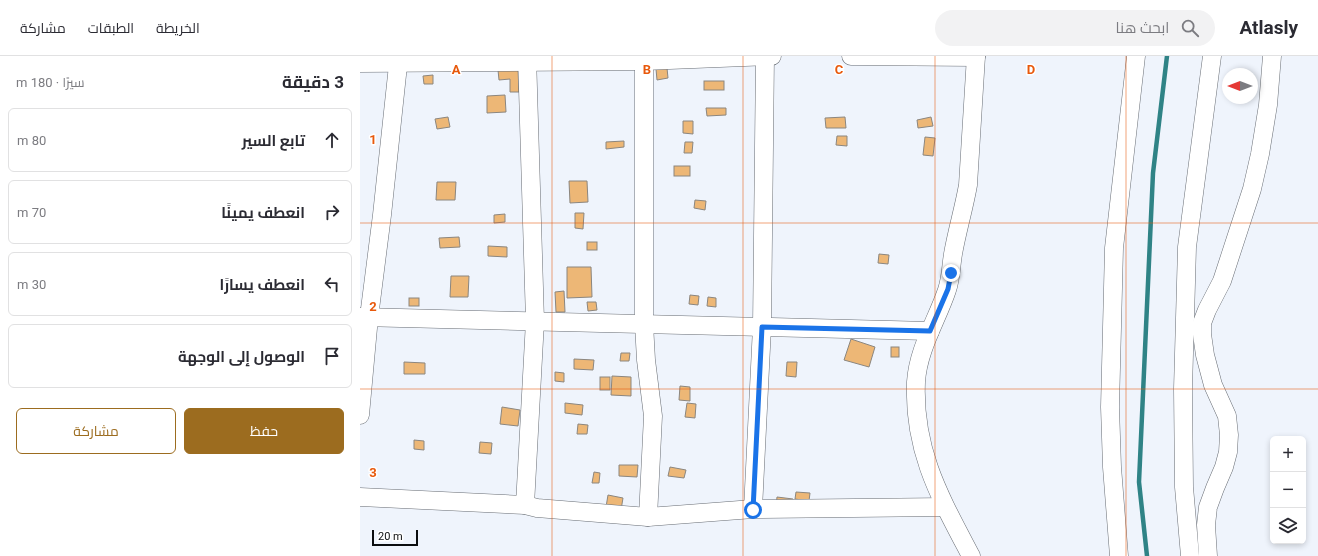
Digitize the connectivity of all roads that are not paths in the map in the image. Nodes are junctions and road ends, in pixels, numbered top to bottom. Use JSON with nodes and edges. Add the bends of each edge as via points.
{"nodes":[{"id":1,"x":765,"y":56,"type":"edge"},
{"id":2,"x":772,"y":56,"type":"edge"},
{"id":3,"x":851,"y":56,"type":"edge"},
{"id":4,"x":872,"y":56,"type":"edge"},
{"id":5,"x":976,"y":56,"type":"edge"},
{"id":6,"x":1136,"y":56,"type":"edge"},
{"id":7,"x":1212,"y":56,"type":"edge"},
{"id":8,"x":1272,"y":56,"type":"edge"},
{"id":9,"x":527,"y":58,"type":"edge"},
{"id":10,"x":667,"y":58,"type":"edge"},
{"id":11,"x":398,"y":59,"type":"edge"},
{"id":12,"x":644,"y":60,"type":"junction"},
{"id":13,"x":360,"y":63,"type":"edge"},
{"id":14,"x":364,"y":317,"type":"edge"},
{"id":15,"x":535,"y":322,"type":"junction"},
{"id":16,"x":644,"y":324,"type":"junction"},
{"id":17,"x":762,"y":327,"type":"junction"},
{"id":18,"x":930,"y":331,"type":"junction"},
{"id":19,"x":360,"y":415,"type":"edge"},
{"id":20,"x":360,"y":497,"type":"edge"},
{"id":21,"x":525,"y":505,"type":"junction"},
{"id":22,"x":945,"y":508,"type":"junction"},
{"id":23,"x":753,"y":510,"type":"junction"},
{"id":24,"x":648,"y":517,"type":"junction"},
{"id":25,"x":971,"y":556,"type":"edge"},
{"id":26,"x":1119,"y":556,"type":"edge"},
{"id":27,"x":1190,"y":556,"type":"edge"},
{"id":28,"x":1208,"y":556,"type":"edge"}],
"edges":[{"from":1,"to":2,"type":"street"},
{"from":1,"to":10,"type":"street"},
{"from":1,"to":17,"type":"street"},
{"from":3,"to":4,"type":"street"},
{"from":4,"to":5,"type":"street"},
{"from":5,"to":18,"type":"street","via":[[968,185],[948,289]]},
{"from":6,"to":26,"type":"street","via":[[1114,248],[1110,407]]},
{"from":7,"to":27,"type":"street","via":[[1187,255],[1183,388],[1184,494]]},
{"from":8,"to":28,"type":"street","via":[[1268,105],[1252,189],[1222,281],[1202,324],[1205,355],[1213,385],[1227,416],[1229,435],[1224,467],[1208,507]]},
{"from":9,"to":11,"type":"street"},
{"from":9,"to":12,"type":"street"},
{"from":9,"to":15,"type":"street"},
{"from":10,"to":12,"type":"street"},
{"from":11,"to":13,"type":"street"},
{"from":11,"to":14,"type":"street","via":[[382,215]]},
{"from":12,"to":16,"type":"street"},
{"from":14,"to":15,"type":"street"},
{"from":14,"to":19,"type":"street"},
{"from":15,"to":16,"type":"street"},
{"from":15,"to":21,"type":"street"},
{"from":16,"to":17,"type":"street"},
{"from":16,"to":24,"type":"street","via":[[653,416]]},
{"from":17,"to":18,"type":"street"},
{"from":17,"to":23,"type":"street"},
{"from":18,"to":22,"type":"street","via":[[916,381],[917,421],[922,449]]},
{"from":20,"to":21,"type":"street"},
{"from":21,"to":24,"type":"street"},
{"from":22,"to":23,"type":"street"},
{"from":22,"to":25,"type":"street"},
{"from":23,"to":24,"type":"street"}]}
